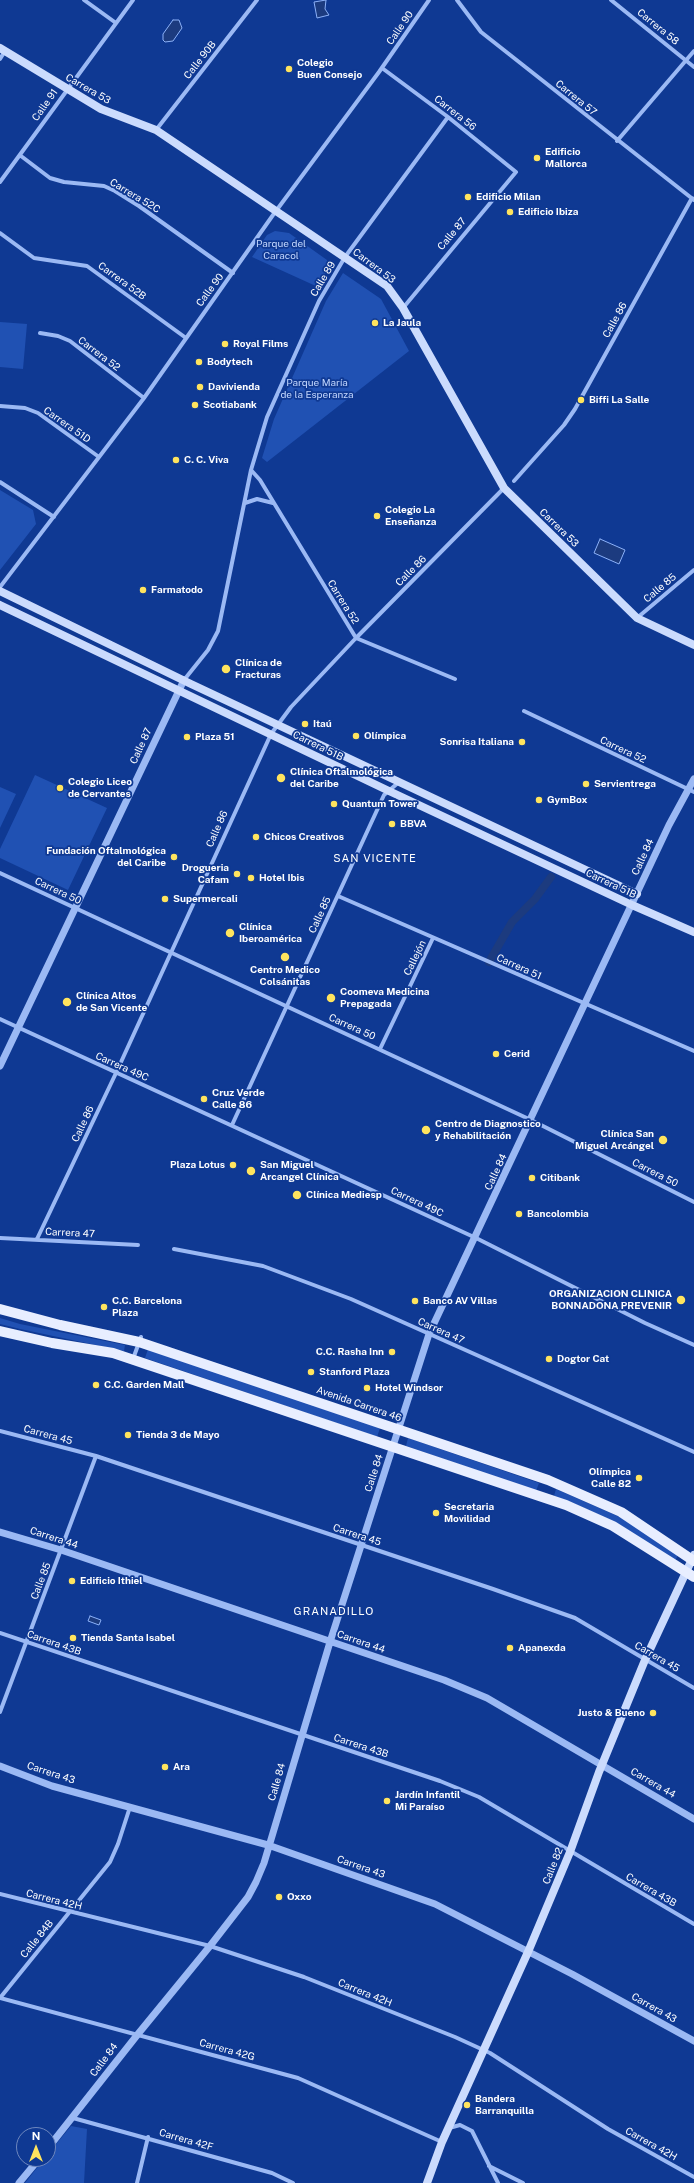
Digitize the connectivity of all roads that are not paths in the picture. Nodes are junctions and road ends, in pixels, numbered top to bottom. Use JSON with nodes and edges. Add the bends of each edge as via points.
{"nodes":[{"id":1,"x":84,"y":0,"type":"edge"},
{"id":2,"x":133,"y":0,"type":"edge"},
{"id":3,"x":257,"y":0,"type":"edge"},
{"id":4,"x":429,"y":0,"type":"edge"},
{"id":5,"x":457,"y":0,"type":"edge"},
{"id":6,"x":611,"y":0,"type":"edge"},
{"id":7,"x":116,"y":24,"type":"junction"},
{"id":8,"x":3,"y":49,"type":"edge"},
{"id":9,"x":694,"y":51,"type":"edge"},
{"id":10,"x":0,"y":59,"type":"edge"},
{"id":11,"x":686,"y":60,"type":"junction"},
{"id":12,"x":694,"y":67,"type":"edge"},
{"id":13,"x":382,"y":68,"type":"junction"},
{"id":14,"x":67,"y":89,"type":"junction"},
{"id":15,"x":448,"y":117,"type":"junction"},
{"id":16,"x":156,"y":130,"type":"junction"},
{"id":17,"x":617,"y":141,"type":"junction"},
{"id":18,"x":20,"y":156,"type":"junction"},
{"id":19,"x":516,"y":172,"type":"joint"},
{"id":20,"x":0,"y":182,"type":"edge"},
{"id":21,"x":693,"y":199,"type":"edge"},
{"id":22,"x":277,"y":210,"type":"junction"},
{"id":23,"x":0,"y":233,"type":"edge"},
{"id":24,"x":345,"y":258,"type":"junction"},
{"id":25,"x":233,"y":273,"type":"junction"},
{"id":26,"x":403,"y":308,"type":"junction"},
{"id":27,"x":40,"y":333,"type":"dead end"},
{"id":28,"x":186,"y":338,"type":"junction"},
{"id":29,"x":144,"y":398,"type":"junction"},
{"id":30,"x":0,"y":406,"type":"edge"},
{"id":31,"x":99,"y":457,"type":"junction"},
{"id":32,"x":252,"y":470,"type":"junction"},
{"id":33,"x":514,"y":481,"type":"dead end"},
{"id":34,"x":0,"y":482,"type":"edge"},
{"id":35,"x":504,"y":488,"type":"junction"},
{"id":36,"x":245,"y":503,"type":"junction"},
{"id":37,"x":273,"y":503,"type":"junction"},
{"id":38,"x":54,"y":517,"type":"junction"},
{"id":39,"x":694,"y":570,"type":"edge"},
{"id":40,"x":0,"y":588,"type":"edge"},
{"id":41,"x":0,"y":591,"type":"edge"},
{"id":42,"x":1,"y":603,"type":"edge"},
{"id":43,"x":637,"y":618,"type":"junction"},
{"id":44,"x":356,"y":638,"type":"junction"},
{"id":45,"x":694,"y":645,"type":"edge"},
{"id":46,"x":455,"y":679,"type":"dead end"},
{"id":47,"x":184,"y":680,"type":"junction"},
{"id":48,"x":178,"y":691,"type":"junction"},
{"id":49,"x":524,"y":711,"type":"dead end"},
{"id":50,"x":278,"y":724,"type":"junction"},
{"id":51,"x":271,"y":734,"type":"junction"},
{"id":52,"x":694,"y":779,"type":"edge"},
{"id":53,"x":399,"y":782,"type":"junction"},
{"id":54,"x":691,"y":790,"type":"edge"},
{"id":55,"x":389,"y":791,"type":"junction"},
{"id":56,"x":0,"y":873,"type":"edge"},
{"id":57,"x":637,"y":894,"type":"junction"},
{"id":58,"x":338,"y":896,"type":"junction"},
{"id":59,"x":632,"y":905,"type":"junction"},
{"id":60,"x":75,"y":908,"type":"junction"},
{"id":61,"x":694,"y":932,"type":"edge"},
{"id":62,"x":433,"y":938,"type":"junction"},
{"id":63,"x":169,"y":953,"type":"junction"},
{"id":64,"x":586,"y":1004,"type":"junction"},
{"id":65,"x":286,"y":1007,"type":"junction"},
{"id":66,"x":0,"y":1019,"type":"edge"},
{"id":67,"x":18,"y":1028,"type":"junction"},
{"id":68,"x":380,"y":1049,"type":"junction"},
{"id":69,"x":694,"y":1050,"type":"edge"},
{"id":70,"x":0,"y":1066,"type":"edge"},
{"id":71,"x":116,"y":1073,"type":"junction"},
{"id":72,"x":531,"y":1120,"type":"junction"},
{"id":73,"x":232,"y":1125,"type":"junction"},
{"id":74,"x":694,"y":1202,"type":"edge"},
{"id":75,"x":0,"y":1238,"type":"edge"},
{"id":76,"x":476,"y":1238,"type":"junction"},
{"id":77,"x":37,"y":1239,"type":"junction"},
{"id":78,"x":138,"y":1245,"type":"dead end"},
{"id":79,"x":174,"y":1249,"type":"dead end"},
{"id":80,"x":0,"y":1309,"type":"edge"},
{"id":81,"x":0,"y":1331,"type":"edge"},
{"id":82,"x":429,"y":1334,"type":"junction"},
{"id":83,"x":140,"y":1340,"type":"junction"},
{"id":84,"x":694,"y":1345,"type":"edge"},
{"id":85,"x":132,"y":1360,"type":"junction"},
{"id":86,"x":398,"y":1430,"type":"junction"},
{"id":87,"x":0,"y":1431,"type":"edge"},
{"id":88,"x":392,"y":1448,"type":"junction"},
{"id":89,"x":694,"y":1452,"type":"edge"},
{"id":90,"x":96,"y":1456,"type":"junction"},
{"id":91,"x":548,"y":1480,"type":"junction"},
{"id":92,"x":541,"y":1497,"type":"junction"},
{"id":93,"x":0,"y":1532,"type":"edge"},
{"id":94,"x":361,"y":1544,"type":"junction"},
{"id":95,"x":61,"y":1550,"type":"junction"},
{"id":96,"x":693,"y":1559,"type":"edge"},
{"id":97,"x":690,"y":1574,"type":"edge"},
{"id":98,"x":0,"y":1633,"type":"edge"},
{"id":99,"x":26,"y":1642,"type":"junction"},
{"id":100,"x":330,"y":1642,"type":"junction"},
{"id":101,"x":645,"y":1660,"type":"junction"},
{"id":102,"x":694,"y":1688,"type":"edge"},
{"id":103,"x":0,"y":1712,"type":"edge"},
{"id":104,"x":301,"y":1735,"type":"junction"},
{"id":105,"x":602,"y":1765,"type":"junction"},
{"id":106,"x":0,"y":1766,"type":"edge"},
{"id":107,"x":130,"y":1806,"type":"junction"},
{"id":108,"x":694,"y":1819,"type":"edge"},
{"id":109,"x":268,"y":1845,"type":"junction"},
{"id":110,"x":570,"y":1852,"type":"junction"},
{"id":111,"x":0,"y":1894,"type":"edge"},
{"id":112,"x":69,"y":1912,"type":"junction"},
{"id":113,"x":694,"y":1924,"type":"edge"},
{"id":114,"x":210,"y":1946,"type":"junction"},
{"id":115,"x":528,"y":1952,"type":"junction"},
{"id":116,"x":0,"y":1998,"type":"edge"},
{"id":117,"x":138,"y":2034,"type":"junction"},
{"id":118,"x":694,"y":2041,"type":"edge"},
{"id":119,"x":484,"y":2049,"type":"junction"},
{"id":120,"x":73,"y":2118,"type":"junction"},
{"id":121,"x":447,"y":2129,"type":"junction"},
{"id":122,"x":148,"y":2137,"type":"junction"},
{"id":123,"x":56,"y":2138,"type":"edge"},
{"id":124,"x":442,"y":2142,"type":"junction"},
{"id":125,"x":489,"y":2166,"type":"junction"},
{"id":126,"x":32,"y":2167,"type":"edge"},
{"id":127,"x":694,"y":2177,"type":"edge"},
{"id":128,"x":19,"y":2183,"type":"edge"},
{"id":129,"x":137,"y":2183,"type":"edge"},
{"id":130,"x":293,"y":2183,"type":"edge"},
{"id":131,"x":426,"y":2183,"type":"edge"},
{"id":132,"x":498,"y":2183,"type":"edge"},
{"id":133,"x":523,"y":2183,"type":"edge"}],
"edges":[{"from":1,"to":7,"type":"street"},
{"from":2,"to":7,"type":"street","name":"Calle 91"},
{"from":3,"to":16,"type":"street","name":"Calle 90B"},
{"from":4,"to":13,"type":"street","name":"Calle 90"},
{"from":5,"to":17,"type":"street","name":"Carrera 57","via":[[481,32]]},
{"from":6,"to":11,"type":"street","name":"Carrera 58"},
{"from":7,"to":14,"type":"street","name":"Calle 91"},
{"from":8,"to":10,"type":"street"},
{"from":8,"to":14,"type":"main road","name":"Carrera 53"},
{"from":9,"to":11,"type":"street"},
{"from":11,"to":12,"type":"street","name":"Carrera 58"},
{"from":11,"to":17,"type":"street"},
{"from":13,"to":15,"type":"street","name":"Carrera 56"},
{"from":13,"to":22,"type":"street","name":"Calle 90"},
{"from":14,"to":16,"type":"main road","name":"Carrera 53","via":[[101,109]]},
{"from":14,"to":18,"type":"street","name":"Calle 91"},
{"from":15,"to":19,"type":"street","name":"Carrera 56"},
{"from":15,"to":24,"type":"street","name":"Calle 89"},
{"from":16,"to":22,"type":"main road","name":"Carrera 53"},
{"from":17,"to":21,"type":"street","name":"Carrera 57"},
{"from":18,"to":20,"type":"street","name":"Calle 91"},
{"from":18,"to":25,"type":"street","name":"Carrera 52C","via":[[50,178],[104,186],[115,191]]},
{"from":19,"to":26,"type":"street","name":"Calle 87"},
{"from":21,"to":33,"type":"street","name":"Calle 86","via":[[575,409]]},
{"from":22,"to":24,"type":"main road","name":"Carrera 53"},
{"from":22,"to":25,"type":"street","name":"Calle 90"},
{"from":23,"to":28,"type":"street","name":"Carrera 52B","via":[[34,258],[87,266]]},
{"from":24,"to":26,"type":"main road","name":"Carrera 53","via":[[387,286]]},
{"from":24,"to":32,"type":"street","name":"Calle 89","via":[[319,301],[274,403]]},
{"from":25,"to":28,"type":"street","name":"Calle 90"},
{"from":26,"to":35,"type":"main road","name":"Carrera 53"},
{"from":27,"to":29,"type":"street","name":"Carrera 52","via":[[70,341]]},
{"from":28,"to":29,"type":"street","name":"Calle 90"},
{"from":29,"to":31,"type":"street","name":"Calle 90"},
{"from":30,"to":31,"type":"street","name":"Carrera 51D","via":[[24,408],[38,413]]},
{"from":31,"to":38,"type":"street","name":"Calle 90"},
{"from":32,"to":36,"type":"street","name":"Calle 87"},
{"from":32,"to":37,"type":"street","name":"Carrera 52"},
{"from":34,"to":38,"type":"street"},
{"from":35,"to":43,"type":"main road","name":"Carrera 53"},
{"from":35,"to":44,"type":"street","name":"Calle 86"},
{"from":36,"to":37,"type":"street","via":[[257,498]]},
{"from":36,"to":47,"type":"street","name":"Calle 87","via":[[218,631],[208,650]]},
{"from":37,"to":44,"type":"street","name":"Carrera 52"},
{"from":38,"to":40,"type":"street","name":"Calle 90"},
{"from":39,"to":43,"type":"street","name":"Calle 85"},
{"from":41,"to":47,"type":"main road","name":"Carrera 51B"},
{"from":42,"to":48,"type":"main road","name":"Carrera 51B"},
{"from":43,"to":45,"type":"main road","name":"Carrera 53"},
{"from":44,"to":46,"type":"street","name":"Carrera 52"},
{"from":44,"to":50,"type":"street","name":"Calle 86"},
{"from":47,"to":48,"type":"street","name":"Calle 87"},
{"from":47,"to":50,"type":"main road","name":"Carrera 51B"},
{"from":48,"to":51,"type":"main road","name":"Carrera 51B"},
{"from":48,"to":60,"type":"street","name":"Calle 87"},
{"from":49,"to":54,"type":"street","name":"Carrera 52"},
{"from":50,"to":51,"type":"street","name":"Calle 86"},
{"from":50,"to":53,"type":"main road","name":"Carrera 51B"},
{"from":51,"to":55,"type":"main road","name":"Carrera 51B"},
{"from":51,"to":63,"type":"street","name":"Calle 86"},
{"from":52,"to":54,"type":"street","name":"Calle 84"},
{"from":53,"to":55,"type":"street","name":"Calle 85"},
{"from":53,"to":57,"type":"main road","name":"Carrera 51B"},
{"from":54,"to":57,"type":"street","name":"Calle 84"},
{"from":55,"to":58,"type":"street","name":"Calle 85","via":[[384,795]]},
{"from":55,"to":59,"type":"main road","name":"Carrera 51B"},
{"from":56,"to":60,"type":"street","name":"Carrera 50"},
{"from":57,"to":59,"type":"street","name":"Calle 84"},
{"from":58,"to":62,"type":"street","name":"Carrera 51"},
{"from":58,"to":65,"type":"street","name":"Calle 85"},
{"from":59,"to":61,"type":"main road","name":"Carrera 51B"},
{"from":59,"to":64,"type":"street","name":"Calle 84"},
{"from":60,"to":63,"type":"street","name":"Carrera 50"},
{"from":60,"to":67,"type":"street","name":"Calle 87"},
{"from":62,"to":64,"type":"street","name":"Carrera 51"},
{"from":62,"to":68,"type":"street","name":"Callejón"},
{"from":63,"to":65,"type":"street","name":"Carrera 50"},
{"from":63,"to":71,"type":"street","name":"Calle 86"},
{"from":64,"to":69,"type":"street","name":"Carrera 51"},
{"from":64,"to":72,"type":"street","name":"Calle 84"},
{"from":65,"to":68,"type":"street","name":"Carrera 50"},
{"from":65,"to":73,"type":"street","name":"Calle 85"},
{"from":66,"to":67,"type":"street","name":"Carrera 49C"},
{"from":67,"to":70,"type":"street","name":"Calle 87"},
{"from":67,"to":71,"type":"street","name":"Carrera 49C"},
{"from":68,"to":72,"type":"street","name":"Carrera 50"},
{"from":71,"to":73,"type":"street","name":"Carrera 49C"},
{"from":71,"to":77,"type":"street","name":"Calle 86"},
{"from":72,"to":74,"type":"street","name":"Carrera 50"},
{"from":72,"to":76,"type":"street","name":"Calle 84"},
{"from":73,"to":76,"type":"street","name":"Carrera 49C"},
{"from":75,"to":77,"type":"street","name":"Carrera 47"},
{"from":76,"to":82,"type":"street","name":"Calle 84"},
{"from":76,"to":84,"type":"street","name":"Carrera 49C","via":[[644,1323]]},
{"from":77,"to":78,"type":"street","name":"Carrera 47"},
{"from":79,"to":82,"type":"street","name":"Carrera 47","via":[[263,1266],[350,1299]]},
{"from":80,"to":83,"type":"main road","name":"Avenida Carrera 46","via":[[60,1325]]},
{"from":81,"to":85,"type":"main road","via":[[52,1343],[92,1348]]},
{"from":82,"to":86,"type":"street","name":"Calle 84"},
{"from":82,"to":89,"type":"street","name":"Carrera 47"},
{"from":83,"to":85,"type":"street"},
{"from":83,"to":86,"type":"main road","name":"Avenida Carrera 46"},
{"from":85,"to":88,"type":"main road"},
{"from":86,"to":88,"type":"street","name":"Calle 84"},
{"from":86,"to":91,"type":"main road","name":"Avenida Carrera 46"},
{"from":87,"to":90,"type":"street","name":"Carrera 45"},
{"from":88,"to":92,"type":"main road"},
{"from":88,"to":94,"type":"street","name":"Calle 84"},
{"from":90,"to":94,"type":"street","name":"Carrera 45"},
{"from":90,"to":95,"type":"street","name":"Calle 85"},
{"from":91,"to":92,"type":"main road"},
{"from":91,"to":96,"type":"main road","name":"Avenida Carrera 46","via":[[621,1512]]},
{"from":92,"to":97,"type":"main road","via":[[601,1520]]},
{"from":93,"to":95,"type":"street","name":"Carrera 44"},
{"from":94,"to":100,"type":"street","name":"Calle 84"},
{"from":94,"to":101,"type":"street","name":"Carrera 45","via":[[575,1618]]},
{"from":95,"to":99,"type":"street","name":"Calle 85"},
{"from":95,"to":100,"type":"street","name":"Carrera 44"},
{"from":96,"to":97,"type":"main road","name":"Calle 82"},
{"from":97,"to":101,"type":"main road","name":"Calle 82"},
{"from":98,"to":99,"type":"street","name":"Carrera 43B"},
{"from":99,"to":103,"type":"street","name":"Calle 85"},
{"from":99,"to":104,"type":"street","name":"Carrera 43B"},
{"from":100,"to":104,"type":"street","name":"Calle 84"},
{"from":100,"to":105,"type":"street","name":"Carrera 44","via":[[444,1680],[487,1698]]},
{"from":101,"to":102,"type":"street","name":"Carrera 45"},
{"from":101,"to":105,"type":"main road","name":"Calle 82"},
{"from":104,"to":109,"type":"street","name":"Calle 84"},
{"from":104,"to":110,"type":"street","name":"Carrera 43B","via":[[440,1780],[479,1797]]},
{"from":105,"to":108,"type":"street","name":"Carrera 44"},
{"from":105,"to":110,"type":"main road","name":"Calle 82"},
{"from":106,"to":107,"type":"street","name":"Carrera 43","via":[[52,1786]]},
{"from":107,"to":109,"type":"street","name":"Carrera 43"},
{"from":107,"to":112,"type":"street","name":"Calle 84B","via":[[112,1858]]},
{"from":109,"to":114,"type":"street","name":"Calle 84","via":[[264,1863],[248,1897]]},
{"from":109,"to":115,"type":"street","name":"Carrera 43","via":[[435,1904]]},
{"from":110,"to":113,"type":"street","name":"Carrera 43B"},
{"from":110,"to":115,"type":"main road","name":"Calle 82"},
{"from":111,"to":112,"type":"street","name":"Carrera 42H"},
{"from":112,"to":114,"type":"street","name":"Carrera 42H"},
{"from":112,"to":116,"type":"street","name":"Calle 84B"},
{"from":114,"to":117,"type":"street","name":"Calle 84"},
{"from":114,"to":119,"type":"street","name":"Carrera 42H","via":[[304,1977]]},
{"from":115,"to":118,"type":"street","name":"Carrera 43"},
{"from":115,"to":119,"type":"main road","name":"Calle 82"},
{"from":116,"to":117,"type":"street","name":"Carrera 42G"},
{"from":117,"to":120,"type":"street","name":"Calle 84"},
{"from":117,"to":124,"type":"street","name":"Carrera 42G","via":[[298,2078]]},
{"from":119,"to":121,"type":"main road","name":"Calle 82"},
{"from":119,"to":127,"type":"street","name":"Carrera 42H","via":[[608,2130]]},
{"from":120,"to":122,"type":"street","name":"Carrera 42F"},
{"from":120,"to":123,"type":"street","name":"Calle 84"},
{"from":121,"to":124,"type":"main road","name":"Calle 82"},
{"from":121,"to":125,"type":"street","via":[[460,2125],[470,2129]]},
{"from":122,"to":129,"type":"street"},
{"from":122,"to":130,"type":"street","name":"Carrera 42F","via":[[272,2173]]},
{"from":124,"to":131,"type":"main road","name":"Calle 82"},
{"from":125,"to":132,"type":"street"},
{"from":125,"to":133,"type":"street"},
{"from":126,"to":128,"type":"street"}]}
